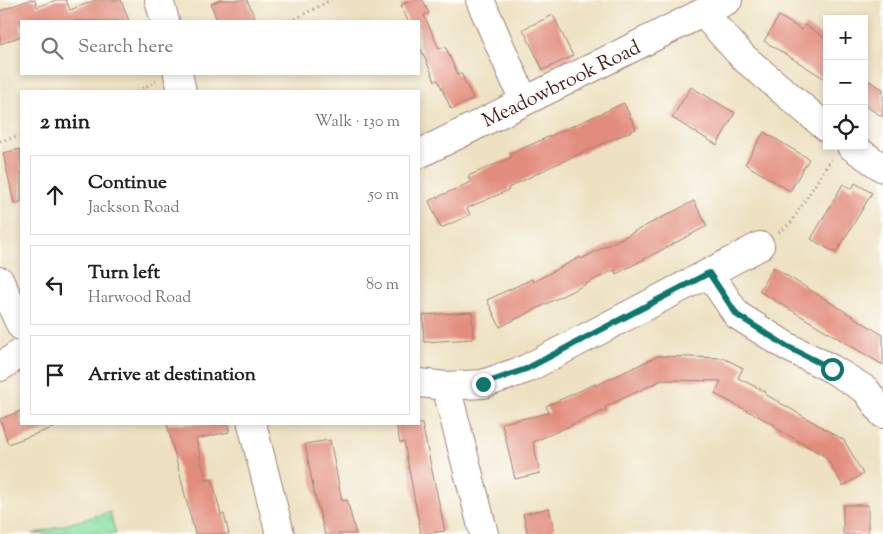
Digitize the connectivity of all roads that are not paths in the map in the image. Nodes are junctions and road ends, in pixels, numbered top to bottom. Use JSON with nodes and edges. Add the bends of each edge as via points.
{"nodes":[{"id":1,"x":159,"y":0,"type":"edge"},
{"id":2,"x":480,"y":0,"type":"edge"},
{"id":3,"x":728,"y":0,"type":"edge"},
{"id":4,"x":703,"y":13,"type":"junction"},
{"id":5,"x":164,"y":20,"type":"edge"},
{"id":6,"x":178,"y":75,"type":"edge"},
{"id":7,"x":182,"y":90,"type":"edge"},
{"id":8,"x":524,"y":102,"type":"junction"},
{"id":9,"x":823,"y":125,"type":"edge"},
{"id":10,"x":842,"y":150,"type":"edge"},
{"id":11,"x":420,"y":154,"type":"edge"},
{"id":12,"x":883,"y":168,"type":"edge"},
{"id":13,"x":760,"y":246,"type":"road end"},
{"id":14,"x":709,"y":273,"type":"junction"},
{"id":15,"x":0,"y":281,"type":"edge"},
{"id":16,"x":20,"y":324,"type":"edge"},
{"id":17,"x":20,"y":354,"type":"edge"},
{"id":18,"x":0,"y":367,"type":"edge"},
{"id":19,"x":420,"y":382,"type":"edge"},
{"id":20,"x":446,"y":386,"type":"junction"},
{"id":21,"x":883,"y":414,"type":"edge"},
{"id":22,"x":252,"y":425,"type":"edge"},
{"id":23,"x":280,"y":534,"type":"edge"},
{"id":24,"x":484,"y":534,"type":"edge"}],
"edges":[{"from":1,"to":5,"type":"street"},
{"from":2,"to":8,"type":"street"},
{"from":3,"to":4,"type":"street","name":"Meadowbrook Road"},
{"from":4,"to":8,"type":"street","name":"Meadowbrook Road"},
{"from":4,"to":9,"type":"street","via":[[744,58]]},
{"from":6,"to":7,"type":"street"},
{"from":8,"to":11,"type":"street","name":"Meadowbrook Road"},
{"from":10,"to":12,"type":"street"},
{"from":13,"to":14,"type":"street"},
{"from":14,"to":20,"type":"street","via":[[526,369],[483,384]]},
{"from":14,"to":21,"type":"street","via":[[737,315],[866,390]]},
{"from":15,"to":16,"type":"street"},
{"from":17,"to":18,"type":"street"},
{"from":19,"to":20,"type":"street"},
{"from":20,"to":24,"type":"street"},
{"from":22,"to":23,"type":"street"}]}
